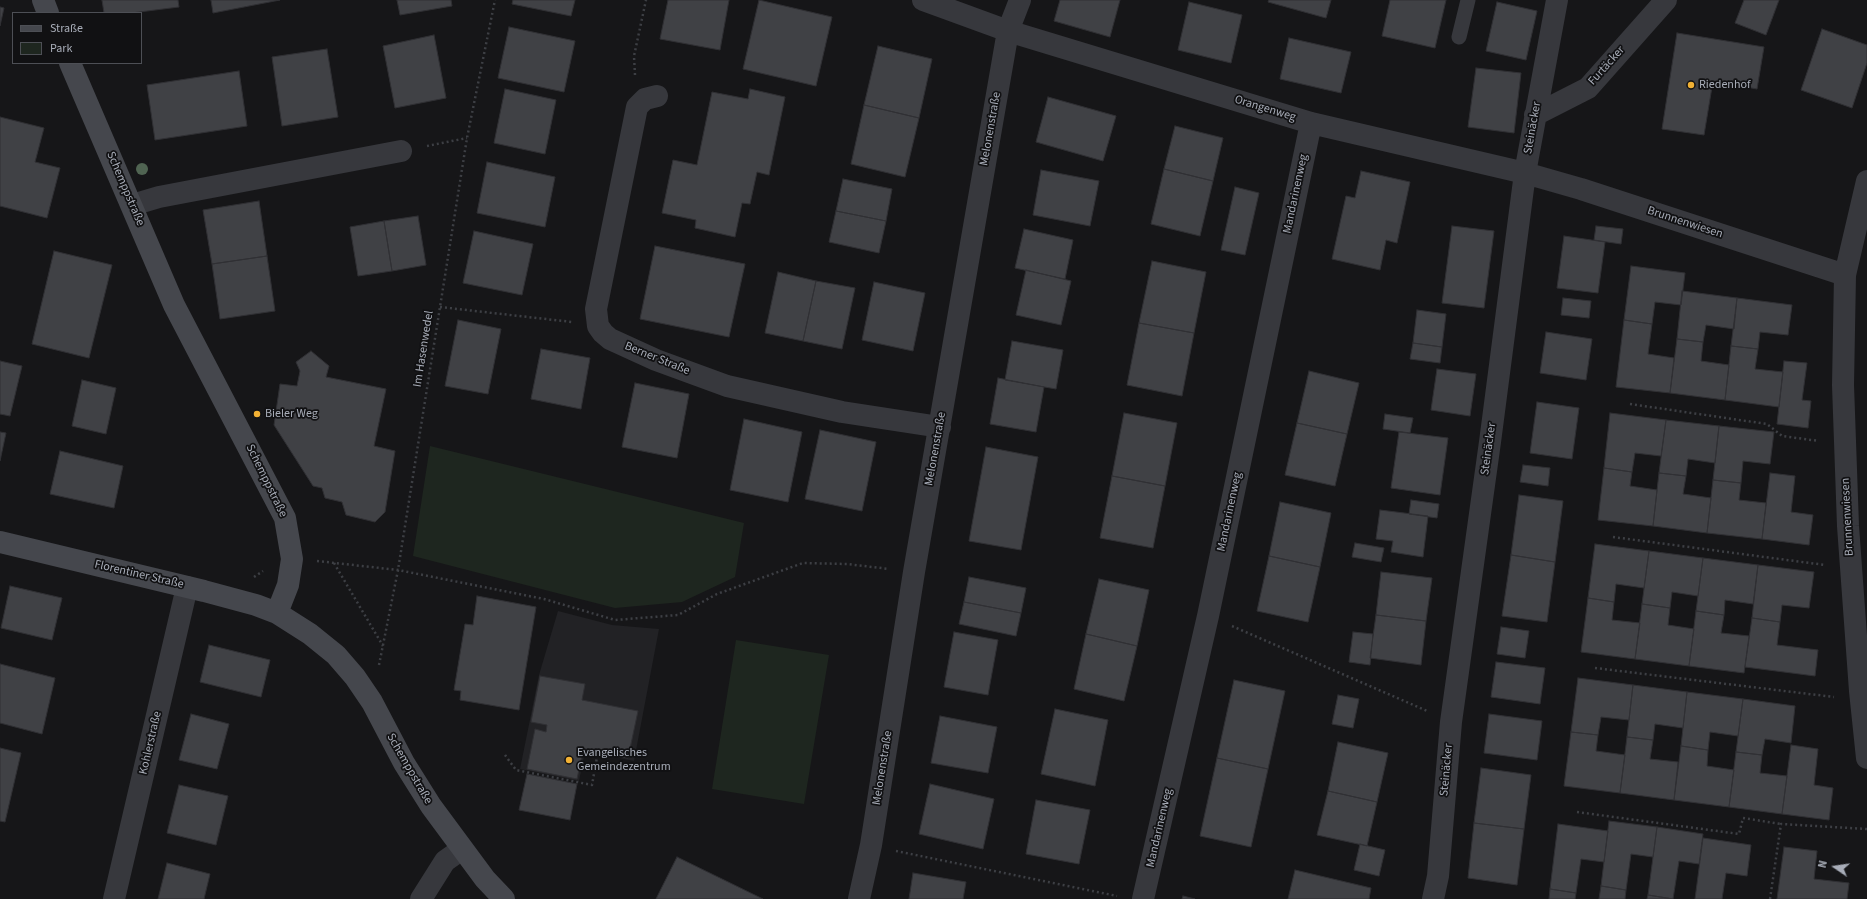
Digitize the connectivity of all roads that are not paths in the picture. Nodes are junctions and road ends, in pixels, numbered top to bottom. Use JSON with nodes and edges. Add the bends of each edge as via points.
{"nodes":[{"id":1,"x":42,"y":0,"type":"edge"},
{"id":2,"x":923,"y":0,"type":"edge"},
{"id":3,"x":1020,"y":0,"type":"edge"},
{"id":4,"x":1468,"y":0,"type":"edge"},
{"id":5,"x":1554,"y":0,"type":"edge"},
{"id":6,"x":1666,"y":0,"type":"edge"},
{"id":7,"x":48,"y":12,"type":"edge"},
{"id":8,"x":1008,"y":31,"type":"junction"},
{"id":9,"x":1459,"y":37,"type":"dead end"},
{"id":10,"x":70,"y":64,"type":"edge"},
{"id":11,"x":657,"y":96,"type":"dead end"},
{"id":12,"x":1535,"y":116,"type":"junction"},
{"id":13,"x":1311,"y":123,"type":"junction"},
{"id":14,"x":401,"y":151,"type":"road end"},
{"id":15,"x":1525,"y":173,"type":"junction"},
{"id":16,"x":1867,"y":181,"type":"edge"},
{"id":17,"x":132,"y":205,"type":"junction"},
{"id":18,"x":1845,"y":275,"type":"junction"},
{"id":19,"x":940,"y":427,"type":"junction"},
{"id":20,"x":0,"y":542,"type":"edge"},
{"id":21,"x":187,"y":587,"type":"junction"},
{"id":22,"x":277,"y":613,"type":"junction"},
{"id":23,"x":1867,"y":758,"type":"edge"},
{"id":24,"x":462,"y":849,"type":"junction"},
{"id":25,"x":1133,"y":898,"type":"edge"},
{"id":26,"x":114,"y":899,"type":"edge"},
{"id":27,"x":421,"y":899,"type":"edge"},
{"id":28,"x":504,"y":899,"type":"edge"},
{"id":29,"x":859,"y":899,"type":"edge"},
{"id":30,"x":1433,"y":899,"type":"edge"}],
"edges":[{"from":1,"to":7,"type":"street"},
{"from":2,"to":8,"type":"street","name":"Orangenweg"},
{"from":3,"to":8,"type":"street","name":"Melonenstraße"},
{"from":4,"to":9,"type":"lane"},
{"from":5,"to":12,"type":"street","name":"Steinäcker"},
{"from":6,"to":12,"type":"street","name":"Furtäcker","via":[[1588,88]]},
{"from":8,"to":13,"type":"street","name":"Orangenweg"},
{"from":8,"to":19,"type":"street","name":"Melonenstraße"},
{"from":10,"to":17,"type":"street","name":"Schemppstraße"},
{"from":11,"to":19,"type":"street","name":"Berner Straße","via":[[645,99],[637,107],[596,309],[598,326],[606,336],[656,360],[727,386],[842,412]]},
{"from":12,"to":15,"type":"street","name":"Steinäcker"},
{"from":13,"to":15,"type":"street","name":"Orangenweg"},
{"from":13,"to":25,"type":"street","name":"Mandarinenweg","via":[[1208,616]]},
{"from":14,"to":17,"type":"street","via":[[159,197]]},
{"from":15,"to":18,"type":"street","name":"Brunnenwiesen"},
{"from":15,"to":30,"type":"street","name":"Steinäcker","via":[[1451,722],[1438,876]]},
{"from":16,"to":18,"type":"street","name":"Brunnenwiesen"},
{"from":17,"to":22,"type":"street","name":"Schemppstraße","via":[[174,305],[285,518],[292,559],[288,585]]},
{"from":18,"to":23,"type":"street","name":"Brunnenwiesen","via":[[1845,444],[1860,700]]},
{"from":19,"to":29,"type":"street","name":"Melonenstraße","via":[[914,572],[871,845]]},
{"from":20,"to":21,"type":"street","name":"Florentiner Straße"},
{"from":21,"to":22,"type":"street","name":"Florentiner Straße"},
{"from":21,"to":26,"type":"street","name":"Kohlerstraße"},
{"from":22,"to":24,"type":"street","name":"Schemppstraße","via":[[310,634],[336,655],[355,677],[372,702],[430,806]]},
{"from":24,"to":27,"type":"street","via":[[445,861]]},
{"from":24,"to":28,"type":"street","name":"Schemppstraße"}]}
